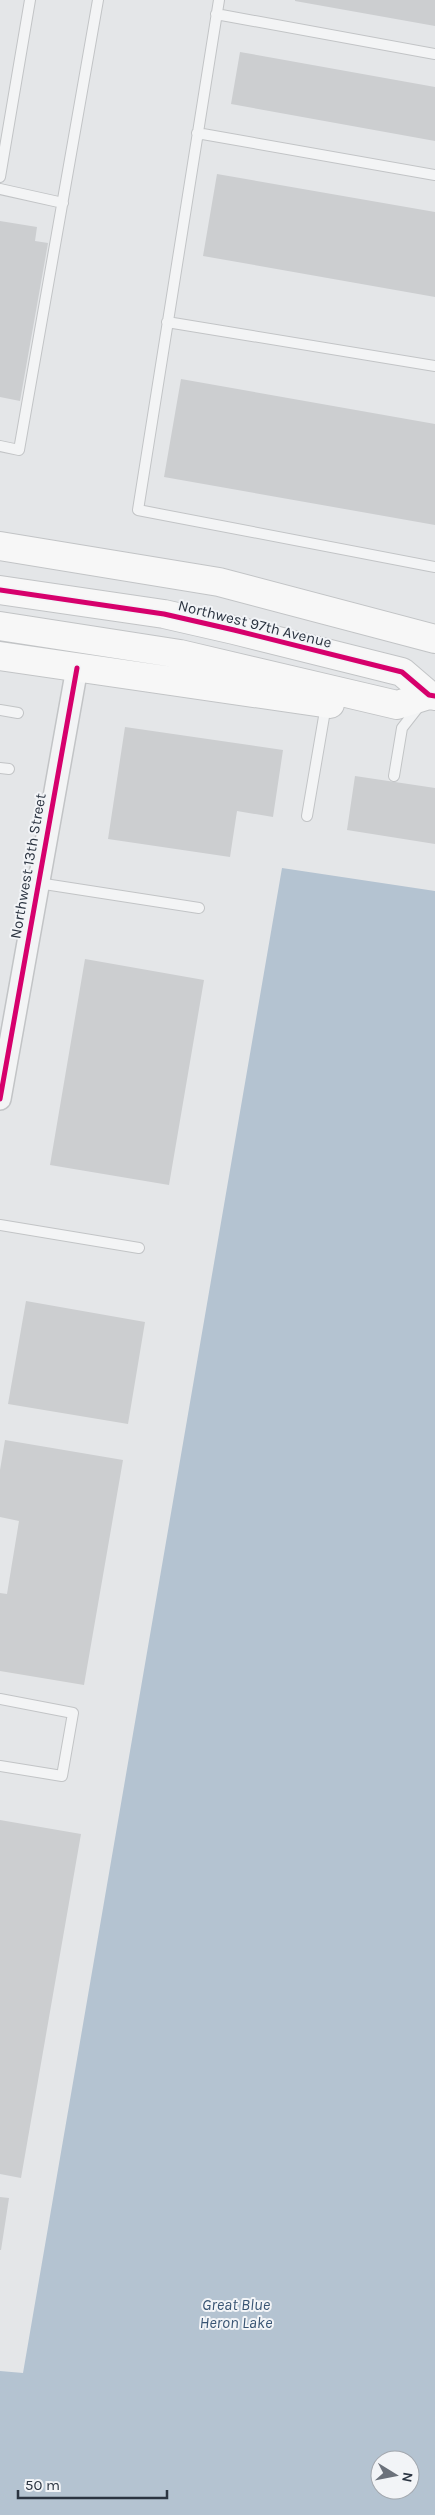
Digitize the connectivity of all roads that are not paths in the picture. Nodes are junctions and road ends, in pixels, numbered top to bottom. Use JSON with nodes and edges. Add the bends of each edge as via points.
{"nodes":[{"id":1,"x":30,"y":0,"type":"edge"},
{"id":2,"x":98,"y":0,"type":"edge"},
{"id":3,"x":218,"y":0,"type":"edge"},
{"id":4,"x":216,"y":14,"type":"junction"},
{"id":5,"x":435,"y":54,"type":"edge"},
{"id":6,"x":197,"y":133,"type":"junction"},
{"id":7,"x":435,"y":175,"type":"edge"},
{"id":8,"x":0,"y":177,"type":"edge"},
{"id":9,"x":0,"y":189,"type":"edge"},
{"id":10,"x":63,"y":203,"type":"junction"},
{"id":11,"x":167,"y":322,"type":"junction"},
{"id":12,"x":435,"y":366,"type":"edge"},
{"id":13,"x":0,"y":446,"type":"edge"},
{"id":14,"x":0,"y":546,"type":"edge"},
{"id":15,"x":435,"y":567,"type":"edge"},
{"id":16,"x":0,"y":590,"type":"edge"},
{"id":17,"x":0,"y":626,"type":"edge"},
{"id":18,"x":435,"y":639,"type":"edge"},
{"id":19,"x":0,"y":656,"type":"edge"},
{"id":20,"x":77,"y":668,"type":"junction"},
{"id":21,"x":432,"y":696,"type":"edge"},
{"id":22,"x":361,"y":697,"type":"junction"},
{"id":23,"x":326,"y":705,"type":"junction"},
{"id":24,"x":0,"y":710,"type":"edge"},
{"id":25,"x":18,"y":713,"type":"dead end"},
{"id":26,"x":394,"y":776,"type":"dead end"},
{"id":27,"x":307,"y":816,"type":"dead end"},
{"id":28,"x":38,"y":884,"type":"junction"},
{"id":29,"x":199,"y":908,"type":"dead end"},
{"id":30,"x":0,"y":1098,"type":"edge"},
{"id":31,"x":0,"y":1225,"type":"edge"},
{"id":32,"x":139,"y":1248,"type":"dead end"},
{"id":33,"x":0,"y":1699,"type":"edge"},
{"id":34,"x":0,"y":1766,"type":"edge"}],
"edges":[{"from":1,"to":8,"type":"lane"},
{"from":2,"to":10,"type":"lane"},
{"from":3,"to":4,"type":"lane"},
{"from":4,"to":5,"type":"lane"},
{"from":4,"to":6,"type":"lane"},
{"from":6,"to":7,"type":"lane"},
{"from":6,"to":11,"type":"lane"},
{"from":9,"to":10,"type":"lane"},
{"from":10,"to":13,"type":"lane","via":[[19,450]]},
{"from":11,"to":12,"type":"lane"},
{"from":11,"to":15,"type":"lane","via":[[138,510]]},
{"from":14,"to":18,"type":"street","via":[[219,582]]},
{"from":16,"to":21,"type":"street","name":"Northwest 97th Avenue","via":[[164,614],[234,630],[402,672]]},
{"from":17,"to":22,"type":"street","via":[[180,654]]},
{"from":19,"to":20,"type":"street"},
{"from":20,"to":23,"type":"street"},
{"from":20,"to":28,"type":"street","name":"Northwest 13th Street"},
{"from":21,"to":22,"type":"street","via":[[397,705]]},
{"from":21,"to":26,"type":"lane","via":[[402,728]]},
{"from":22,"to":23,"type":"street"},
{"from":23,"to":27,"type":"lane"},
{"from":24,"to":25,"type":"lane"},
{"from":28,"to":29,"type":"lane"},
{"from":28,"to":30,"type":"street","name":"Northwest 13th Street"},
{"from":31,"to":32,"type":"lane"},
{"from":33,"to":34,"type":"lane","via":[[73,1713],[62,1776]]}]}
